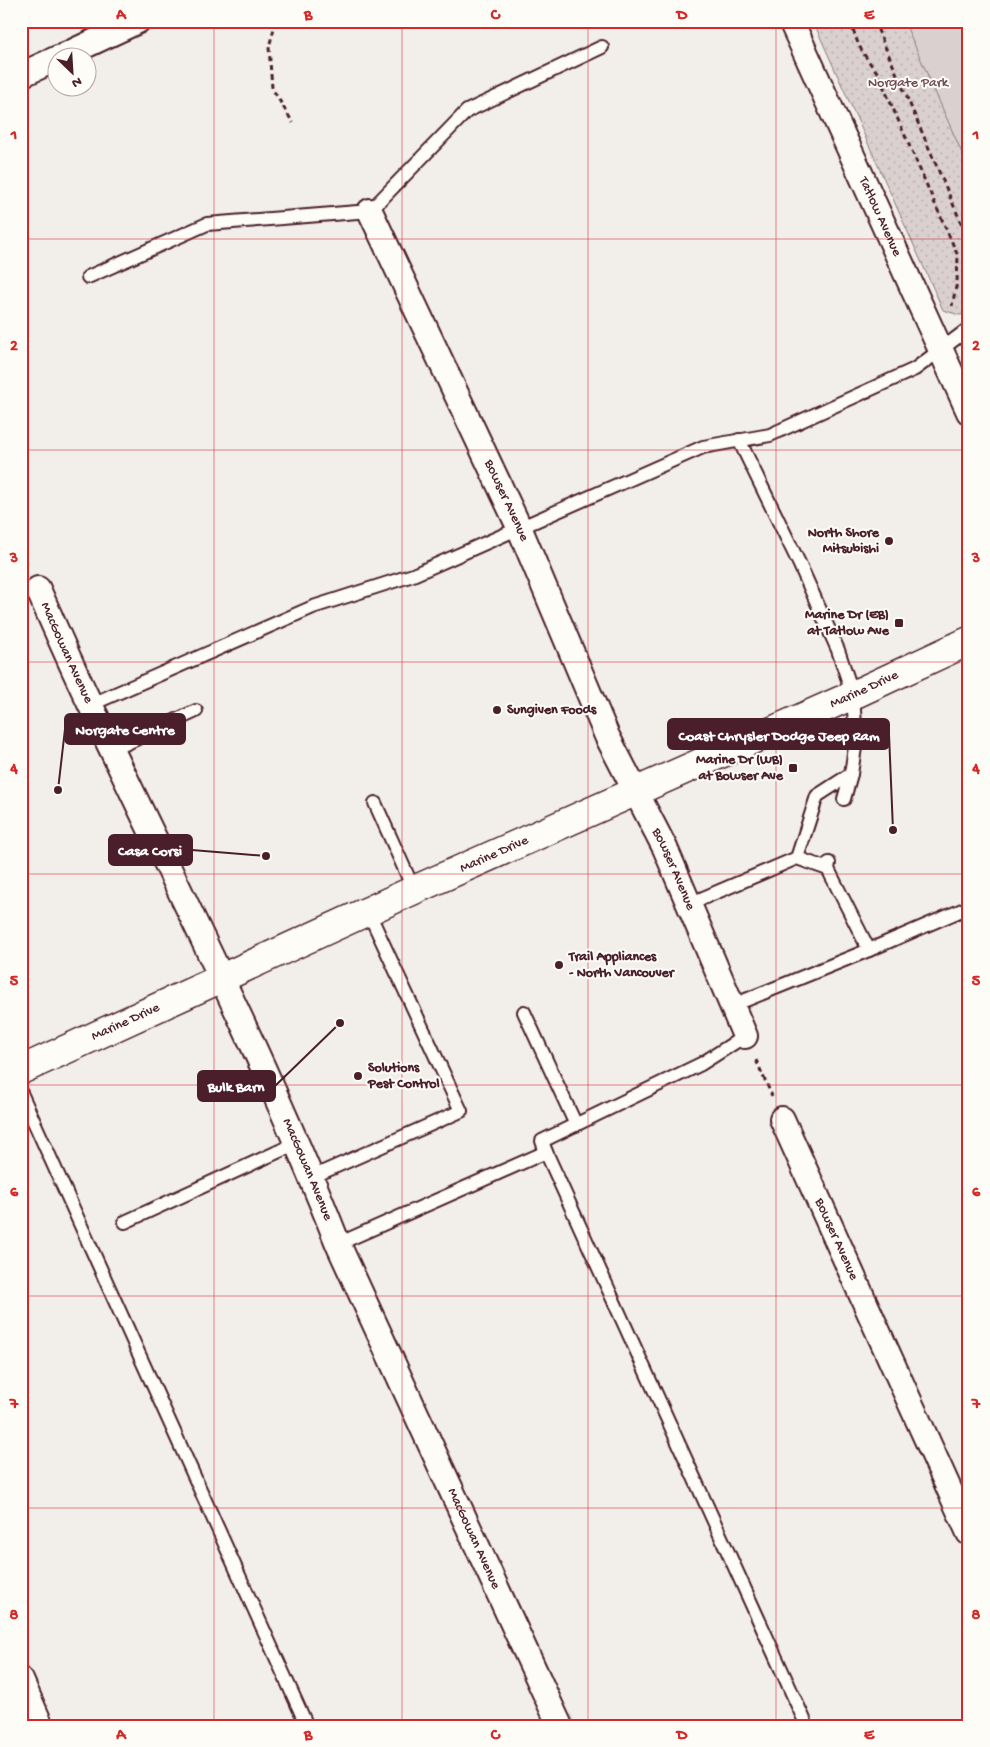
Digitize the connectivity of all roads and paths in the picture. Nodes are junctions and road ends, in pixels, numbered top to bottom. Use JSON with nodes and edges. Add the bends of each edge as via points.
{"nodes":[{"id":1,"x":138,"y":21,"type":"edge"},
{"id":2,"x":276,"y":21,"type":"edge"},
{"id":3,"x":791,"y":21,"type":"edge"},
{"id":4,"x":851,"y":21,"type":"edge"},
{"id":5,"x":874,"y":21,"type":"edge"},
{"id":6,"x":602,"y":47,"type":"dead end"},
{"id":7,"x":80,"y":48,"type":"edge"},
{"id":8,"x":48,"y":63,"type":"edge"},
{"id":9,"x":21,"y":75,"type":"edge"},
{"id":10,"x":293,"y":123,"type":"dead end"},
{"id":11,"x":370,"y":210,"type":"junction"},
{"id":12,"x":969,"y":241,"type":"edge"},
{"id":13,"x":88,"y":277,"type":"dead end"},
{"id":14,"x":969,"y":295,"type":"edge"},
{"id":15,"x":968,"y":313,"type":"edge"},
{"id":16,"x":969,"y":330,"type":"edge"},
{"id":17,"x":941,"y":350,"type":"junction"},
{"id":18,"x":969,"y":412,"type":"edge"},
{"id":19,"x":739,"y":440,"type":"junction"},
{"id":20,"x":519,"y":528,"type":"junction"},
{"id":21,"x":30,"y":592,"type":"edge"},
{"id":22,"x":969,"y":641,"type":"edge"},
{"id":23,"x":853,"y":695,"type":"junction"},
{"id":24,"x":90,"y":706,"type":"junction"},
{"id":25,"x":196,"y":712,"type":"dead end"},
{"id":26,"x":112,"y":750,"type":"junction"},
{"id":27,"x":851,"y":774,"type":"junction"},
{"id":28,"x":635,"y":792,"type":"junction"},
{"id":29,"x":844,"y":799,"type":"dead end"},
{"id":30,"x":375,"y":803,"type":"dead end"},
{"id":31,"x":796,"y":858,"type":"junction"},
{"id":32,"x":414,"y":890,"type":"junction"},
{"id":33,"x":689,"y":904,"type":"junction"},
{"id":34,"x":969,"y":907,"type":"edge"},
{"id":35,"x":368,"y":911,"type":"junction"},
{"id":36,"x":869,"y":950,"type":"junction"},
{"id":37,"x":221,"y":978,"type":"junction"},
{"id":38,"x":731,"y":1006,"type":"junction"},
{"id":39,"x":524,"y":1012,"type":"dead end"},
{"id":40,"x":745,"y":1036,"type":"junction"},
{"id":41,"x":21,"y":1070,"type":"edge"},
{"id":42,"x":21,"y":1093,"type":"edge"},
{"id":43,"x":782,"y":1119,"type":"joint"},
{"id":44,"x":576,"y":1125,"type":"junction"},
{"id":45,"x":297,"y":1142,"type":"junction"},
{"id":46,"x":546,"y":1152,"type":"junction"},
{"id":47,"x":312,"y":1177,"type":"junction"},
{"id":48,"x":125,"y":1222,"type":"dead end"},
{"id":49,"x":338,"y":1244,"type":"junction"},
{"id":50,"x":969,"y":1533,"type":"edge"},
{"id":51,"x":21,"y":1680,"type":"edge"},
{"id":52,"x":41,"y":1726,"type":"edge"},
{"id":53,"x":307,"y":1726,"type":"edge"},
{"id":54,"x":560,"y":1726,"type":"edge"},
{"id":55,"x":807,"y":1726,"type":"edge"}],
"edges":[{"from":1,"to":7,"type":"street"},
{"from":2,"to":10,"type":"path","via":[[269,47],[272,88]]},
{"from":3,"to":17,"type":"street","name":"Tatlow Avenue"},
{"from":4,"to":17,"type":"path","via":[[855,38],[863,55],[877,72],[958,256],[958,282]]},
{"from":5,"to":12,"type":"path"},
{"from":6,"to":11,"type":"lane","via":[[467,111]]},
{"from":8,"to":9,"type":"street"},
{"from":11,"to":13,"type":"lane","via":[[207,224]]},
{"from":11,"to":20,"type":"street","name":"Bowser Avenue"},
{"from":14,"to":15,"type":"path","via":[[966,301]]},
{"from":16,"to":17,"type":"lane"},
{"from":17,"to":18,"type":"street","name":"Tatlow Avenue"},
{"from":17,"to":19,"type":"lane","via":[[915,369],[779,430]]},
{"from":19,"to":20,"type":"lane","via":[[703,447]]},
{"from":19,"to":23,"type":"lane","via":[[838,650]]},
{"from":20,"to":24,"type":"lane","via":[[413,575],[313,607]]},
{"from":20,"to":28,"type":"street","name":"Bowser Avenue","via":[[607,736]]},
{"from":21,"to":24,"type":"street","name":"MacGowan Avenue"},
{"from":22,"to":23,"type":"main road","name":"Marine Drive"},
{"from":23,"to":27,"type":"lane","via":[[856,741]]},
{"from":23,"to":28,"type":"main road","name":"Marine Drive"},
{"from":24,"to":26,"type":"street","name":"MacGowan Avenue"},
{"from":25,"to":26,"type":"lane"},
{"from":26,"to":37,"type":"street","name":"MacGowan Avenue"},
{"from":27,"to":29,"type":"lane"},
{"from":27,"to":31,"type":"lane","via":[[817,796]]},
{"from":28,"to":32,"type":"main road","name":"Marine Drive"},
{"from":28,"to":33,"type":"street","name":"Bowser Avenue","via":[[665,848]]},
{"from":30,"to":32,"type":"lane"},
{"from":31,"to":33,"type":"lane"},
{"from":31,"to":36,"type":"lane","via":[[828,865]]},
{"from":32,"to":35,"type":"main road","name":"Marine Drive"},
{"from":33,"to":38,"type":"street","name":"Bowser Avenue"},
{"from":34,"to":36,"type":"lane"},
{"from":35,"to":37,"type":"main road","name":"Marine Drive"},
{"from":35,"to":47,"type":"lane","via":[[461,1111]]},
{"from":36,"to":38,"type":"lane"},
{"from":37,"to":41,"type":"main road","name":"Marine Drive"},
{"from":37,"to":45,"type":"street","name":"MacGowan Avenue"},
{"from":38,"to":40,"type":"street","name":"Bowser Avenue"},
{"from":39,"to":44,"type":"lane"},
{"from":40,"to":43,"type":"path"},
{"from":40,"to":44,"type":"lane","via":[[701,1064]]},
{"from":42,"to":53,"type":"lane"},
{"from":43,"to":50,"type":"street","name":"Bowser Avenue"},
{"from":44,"to":46,"type":"lane","via":[[542,1141]]},
{"from":45,"to":47,"type":"street","name":"MacGowan Avenue"},
{"from":45,"to":48,"type":"lane"},
{"from":46,"to":49,"type":"lane"},
{"from":46,"to":55,"type":"lane"},
{"from":47,"to":49,"type":"street","name":"MacGowan Avenue"},
{"from":49,"to":54,"type":"street","name":"MacGowan Avenue"},
{"from":51,"to":52,"type":"street"}]}
